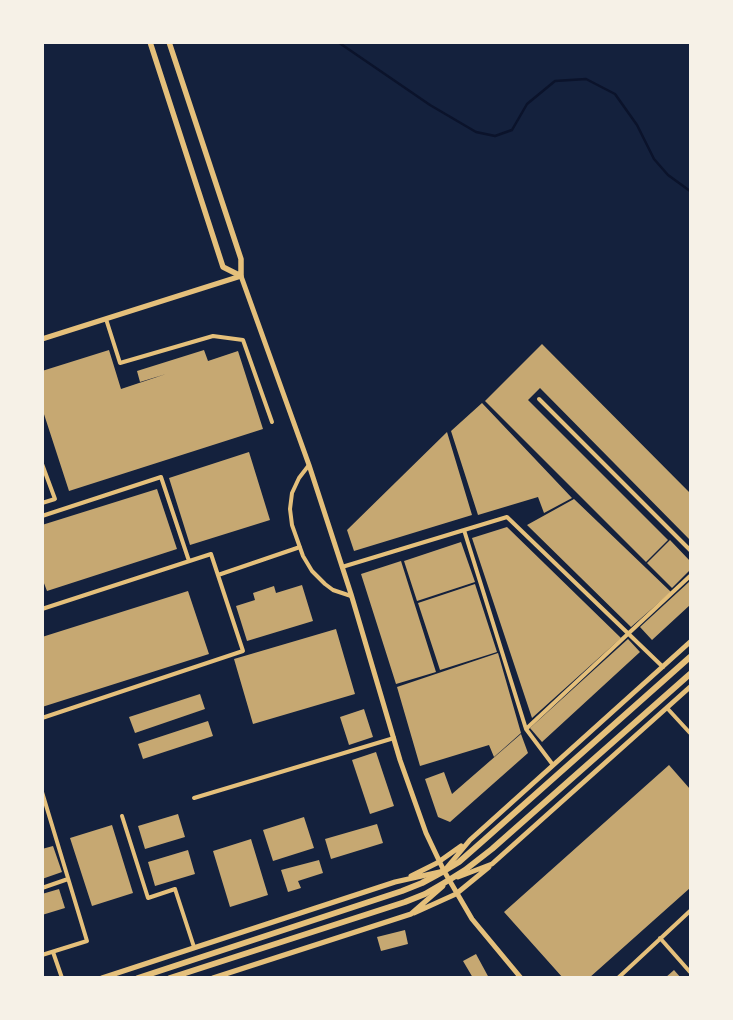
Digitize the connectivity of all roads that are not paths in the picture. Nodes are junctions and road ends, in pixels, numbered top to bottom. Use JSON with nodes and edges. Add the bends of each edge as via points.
{"nodes":[{"id":1,"x":150,"y":42,"type":"edge"},
{"id":2,"x":169,"y":42,"type":"edge"},
{"id":3,"x":241,"y":276,"type":"junction"},
{"id":4,"x":106,"y":319,"type":"junction"},
{"id":5,"x":42,"y":339,"type":"edge"},
{"id":6,"x":539,"y":399,"type":"dead end"},
{"id":7,"x":272,"y":422,"type":"dead end"},
{"id":8,"x":42,"y":464,"type":"edge"},
{"id":9,"x":309,"y":465,"type":"junction"},
{"id":10,"x":42,"y":504,"type":"edge"},
{"id":11,"x":42,"y":516,"type":"edge"},
{"id":12,"x":464,"y":530,"type":"junction"},
{"id":13,"x":300,"y":547,"type":"junction"},
{"id":14,"x":690,"y":550,"type":"edge"},
{"id":15,"x":189,"y":561,"type":"junction"},
{"id":16,"x":342,"y":567,"type":"junction"},
{"id":17,"x":218,"y":574,"type":"junction"},
{"id":18,"x":690,"y":576,"type":"edge"},
{"id":19,"x":351,"y":596,"type":"junction"},
{"id":20,"x":42,"y":609,"type":"edge"},
{"id":21,"x":629,"y":634,"type":"junction"},
{"id":22,"x":690,"y":642,"type":"edge"},
{"id":23,"x":690,"y":657,"type":"edge"},
{"id":24,"x":663,"y":667,"type":"junction"},
{"id":25,"x":690,"y":674,"type":"edge"},
{"id":26,"x":690,"y":687,"type":"edge"},
{"id":27,"x":667,"y":708,"type":"junction"},
{"id":28,"x":42,"y":718,"type":"edge"},
{"id":29,"x":526,"y":729,"type":"junction"},
{"id":30,"x":690,"y":731,"type":"edge"},
{"id":31,"x":394,"y":738,"type":"junction"},
{"id":32,"x":553,"y":765,"type":"junction"},
{"id":33,"x":42,"y":792,"type":"edge"},
{"id":34,"x":194,"y":798,"type":"dead end"},
{"id":35,"x":45,"y":807,"type":"edge"},
{"id":36,"x":122,"y":816,"type":"dead end"},
{"id":37,"x":470,"y":840,"type":"junction"},
{"id":38,"x":440,"y":861,"type":"junction"},
{"id":39,"x":492,"y":864,"type":"junction"},
{"id":40,"x":444,"y":870,"type":"junction"},
{"id":41,"x":68,"y":879,"type":"junction"},
{"id":42,"x":449,"y":880,"type":"junction"},
{"id":43,"x":395,"y":882,"type":"junction"},
{"id":44,"x":42,"y":888,"type":"edge"},
{"id":45,"x":457,"y":893,"type":"junction"},
{"id":46,"x":690,"y":911,"type":"edge"},
{"id":47,"x":411,"y":914,"type":"junction"},
{"id":48,"x":660,"y":938,"type":"junction"},
{"id":49,"x":194,"y":947,"type":"junction"},
{"id":50,"x":53,"y":952,"type":"junction"},
{"id":51,"x":42,"y":955,"type":"edge"},
{"id":52,"x":690,"y":972,"type":"edge"},
{"id":53,"x":223,"y":976,"type":"edge"},
{"id":54,"x":62,"y":978,"type":"edge"},
{"id":55,"x":102,"y":978,"type":"edge"},
{"id":56,"x":138,"y":978,"type":"edge"},
{"id":57,"x":170,"y":978,"type":"edge"},
{"id":58,"x":213,"y":978,"type":"edge"},
{"id":59,"x":522,"y":978,"type":"edge"},
{"id":60,"x":618,"y":978,"type":"edge"}],
"edges":[{"from":1,"to":3,"type":"main road","via":[[223,267]]},
{"from":2,"to":3,"type":"main road","via":[[241,259]]},
{"from":3,"to":4,"type":"street"},
{"from":3,"to":9,"type":"street"},
{"from":4,"to":5,"type":"street"},
{"from":4,"to":7,"type":"street","via":[[120,363],[213,336],[243,340]]},
{"from":6,"to":14,"type":"street"},
{"from":8,"to":10,"type":"street","via":[[55,500]]},
{"from":9,"to":13,"type":"street","via":[[295,485],[290,500],[292,525]]},
{"from":9,"to":16,"type":"street"},
{"from":11,"to":15,"type":"street","via":[[161,477]]},
{"from":12,"to":16,"type":"street"},
{"from":12,"to":21,"type":"street","via":[[507,517]]},
{"from":12,"to":29,"type":"street"},
{"from":13,"to":17,"type":"street"},
{"from":13,"to":19,"type":"street","via":[[318,578],[333,590]]},
{"from":15,"to":17,"type":"street","via":[[211,554]]},
{"from":15,"to":20,"type":"street"},
{"from":16,"to":19,"type":"street"},
{"from":17,"to":28,"type":"street","via":[[242,651]]},
{"from":18,"to":21,"type":"street"},
{"from":19,"to":31,"type":"street"},
{"from":21,"to":24,"type":"street"},
{"from":21,"to":29,"type":"street"},
{"from":22,"to":24,"type":"street"},
{"from":23,"to":40,"type":"main road","via":[[459,862]]},
{"from":24,"to":32,"type":"street"},
{"from":25,"to":42,"type":"main road","via":[[492,849]]},
{"from":26,"to":27,"type":"street"},
{"from":27,"to":30,"type":"street"},
{"from":27,"to":39,"type":"street"},
{"from":29,"to":32,"type":"street"},
{"from":31,"to":34,"type":"street"},
{"from":31,"to":38,"type":"street","via":[[426,834]]},
{"from":32,"to":37,"type":"street"},
{"from":33,"to":35,"type":"street"},
{"from":35,"to":41,"type":"street"},
{"from":36,"to":49,"type":"street","via":[[148,898],[175,889]]},
{"from":37,"to":38,"type":"street"},
{"from":37,"to":40,"type":"street"},
{"from":38,"to":40,"type":"street"},
{"from":38,"to":43,"type":"street"},
{"from":39,"to":42,"type":"street"},
{"from":39,"to":45,"type":"street"},
{"from":40,"to":42,"type":"street"},
{"from":40,"to":43,"type":"street"},
{"from":40,"to":56,"type":"main road","via":[[402,892]]},
{"from":41,"to":44,"type":"street"},
{"from":41,"to":50,"type":"street","via":[[87,941]]},
{"from":42,"to":45,"type":"street"},
{"from":42,"to":47,"type":"street"},
{"from":42,"to":57,"type":"main road","via":[[405,902]]},
{"from":43,"to":49,"type":"street"},
{"from":45,"to":47,"type":"street"},
{"from":45,"to":59,"type":"street","via":[[472,919]]},
{"from":46,"to":48,"type":"street"},
{"from":47,"to":53,"type":"street"},
{"from":48,"to":52,"type":"street"},
{"from":48,"to":60,"type":"street"},
{"from":49,"to":55,"type":"street"},
{"from":50,"to":51,"type":"street"},
{"from":50,"to":54,"type":"street"},
{"from":53,"to":58,"type":"street"}]}
